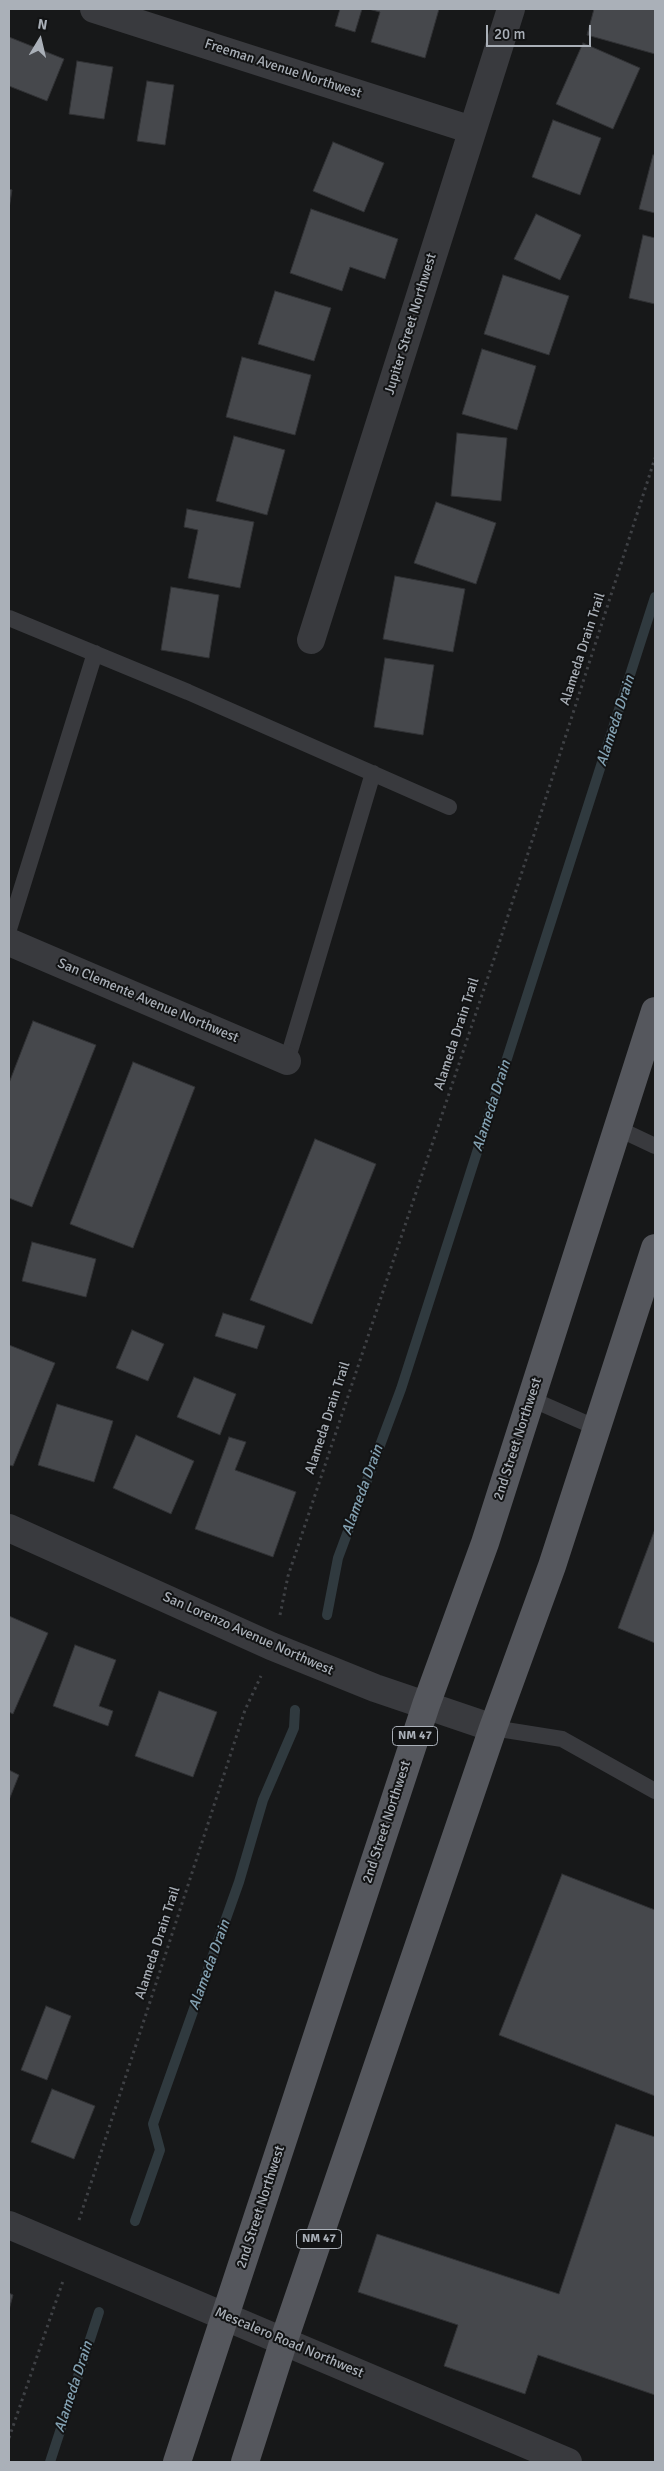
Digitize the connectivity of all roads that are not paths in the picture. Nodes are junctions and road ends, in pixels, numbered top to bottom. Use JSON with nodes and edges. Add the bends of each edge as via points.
{"nodes":[{"id":1,"x":94,"y":9,"type":"edge"},
{"id":2,"x":511,"y":9,"type":"edge"},
{"id":3,"x":472,"y":130,"type":"junction"},
{"id":4,"x":9,"y":618,"type":"edge"},
{"id":5,"x":311,"y":640,"type":"dead end"},
{"id":6,"x":95,"y":654,"type":"junction"},
{"id":7,"x":373,"y":773,"type":"junction"},
{"id":8,"x":449,"y":807,"type":"dead end"},
{"id":9,"x":9,"y":929,"type":"edge"},
{"id":10,"x":9,"y":942,"type":"edge"},
{"id":11,"x":655,"y":1011,"type":"edge"},
{"id":12,"x":287,"y":1060,"type":"joint"},
{"id":13,"x":619,"y":1129,"type":"junction"},
{"id":14,"x":655,"y":1146,"type":"edge"},
{"id":15,"x":655,"y":1248,"type":"edge"},
{"id":16,"x":532,"y":1399,"type":"junction"},
{"id":17,"x":597,"y":1428,"type":"junction"},
{"id":18,"x":9,"y":1528,"type":"edge"},
{"id":19,"x":426,"y":1705,"type":"junction"},
{"id":20,"x":493,"y":1728,"type":"junction"},
{"id":21,"x":655,"y":1791,"type":"edge"},
{"id":22,"x":9,"y":2225,"type":"edge"},
{"id":23,"x":225,"y":2316,"type":"junction"},
{"id":24,"x":284,"y":2340,"type":"junction"},
{"id":25,"x":178,"y":2462,"type":"edge"},
{"id":26,"x":245,"y":2462,"type":"edge"},
{"id":27,"x":568,"y":2462,"type":"edge"}],
"edges":[{"from":1,"to":3,"type":"street","name":"Freeman Avenue Northwest"},
{"from":2,"to":3,"type":"street","name":"Jupiter Street Northwest"},
{"from":3,"to":5,"type":"street","name":"Jupiter Street Northwest"},
{"from":4,"to":6,"type":"lane"},
{"from":6,"to":7,"type":"lane"},
{"from":6,"to":9,"type":"lane"},
{"from":7,"to":8,"type":"lane"},
{"from":7,"to":12,"type":"lane"},
{"from":10,"to":12,"type":"street","name":"San Clemente Avenue Northwest"},
{"from":11,"to":13,"type":"main road","name":"2nd Street Northwest","number":"NM 47"},
{"from":13,"to":14,"type":"lane"},
{"from":13,"to":16,"type":"main road","name":"2nd Street Northwest","number":"NM 47"},
{"from":15,"to":17,"type":"main road","number":"NM 47"},
{"from":16,"to":17,"type":"lane"},
{"from":16,"to":19,"type":"main road","name":"2nd Street Northwest","number":"NM 47","via":[[485,1543]]},
{"from":17,"to":20,"type":"main road","number":"NM 47","via":[[552,1566]]},
{"from":18,"to":19,"type":"street","name":"San Lorenzo Avenue Northwest","via":[[271,1646]]},
{"from":19,"to":20,"type":"street","name":"San Lorenzo Avenue Northwest"},
{"from":19,"to":23,"type":"main road","name":"2nd Street Northwest","number":"NM 47"},
{"from":20,"to":21,"type":"lane","via":[[562,1739]]},
{"from":20,"to":24,"type":"main road","number":"NM 47"},
{"from":22,"to":23,"type":"street","name":"Mescalero Road Northwest"},
{"from":23,"to":24,"type":"street","name":"Mescalero Road Northwest"},
{"from":23,"to":25,"type":"main road","name":"2nd Street Northwest","number":"NM 47"},
{"from":24,"to":26,"type":"main road","number":"NM 47"},
{"from":24,"to":27,"type":"street","name":"Mescalero Road Northwest"}]}
